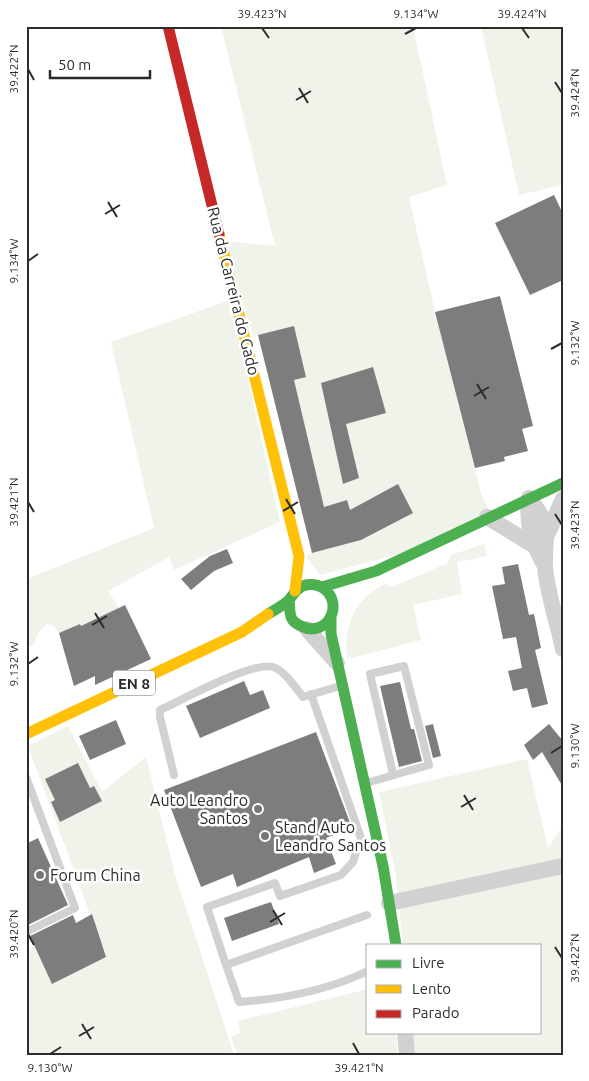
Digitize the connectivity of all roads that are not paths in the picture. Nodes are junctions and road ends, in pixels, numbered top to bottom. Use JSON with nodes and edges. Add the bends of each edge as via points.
{"nodes":[{"id":1,"x":168,"y":26,"type":"edge"},
{"id":2,"x":562,"y":490,"type":"edge"},
{"id":3,"x":529,"y":498,"type":"junction"},
{"id":4,"x":487,"y":516,"type":"junction"},
{"id":5,"x":548,"y":533,"type":"junction"},
{"id":6,"x":533,"y":545,"type":"junction"},
{"id":7,"x":299,"y":556,"type":"junction"},
{"id":8,"x":545,"y":566,"type":"junction"},
{"id":9,"x":376,"y":571,"type":"junction"},
{"id":10,"x":320,"y":586,"type":"junction"},
{"id":11,"x":292,"y":595,"type":"junction"},
{"id":12,"x":333,"y":615,"type":"junction"},
{"id":13,"x":295,"y":625,"type":"junction"},
{"id":14,"x":267,"y":628,"type":"dead end"},
{"id":15,"x":242,"y":632,"type":"junction"},
{"id":16,"x":563,"y":649,"type":"edge"},
{"id":17,"x":339,"y":666,"type":"junction"},
{"id":18,"x":344,"y":684,"type":"junction"},
{"id":19,"x":311,"y":694,"type":"junction"},
{"id":20,"x":26,"y":734,"type":"edge"},
{"id":21,"x":394,"y":774,"type":"junction"},
{"id":22,"x":174,"y":775,"type":"dead end"},
{"id":23,"x":26,"y":777,"type":"edge"},
{"id":24,"x":366,"y":783,"type":"junction"},
{"id":25,"x":563,"y":866,"type":"edge"},
{"id":26,"x":389,"y":903,"type":"junction"},
{"id":27,"x":367,"y":915,"type":"dead end"},
{"id":28,"x":26,"y":932,"type":"edge"},
{"id":29,"x":396,"y":944,"type":"edge"},
{"id":30,"x":226,"y":965,"type":"junction"},
{"id":31,"x":366,"y":971,"type":"edge"},
{"id":32,"x":405,"y":1034,"type":"edge"},
{"id":33,"x":407,"y":1055,"type":"edge"}],
"edges":[{"from":1,"to":7,"type":"street","name":"Rua da Carreira do Gado"},
{"from":2,"to":3,"type":"street","number":"EN 8"},
{"from":2,"to":5,"type":"street"},
{"from":3,"to":4,"type":"street","number":"EN 8"},
{"from":3,"to":5,"type":"street","via":[[541,514]]},
{"from":3,"to":6,"type":"street","via":[[527,517]]},
{"from":4,"to":6,"type":"street"},
{"from":4,"to":9,"type":"street","number":"EN 8"},
{"from":5,"to":8,"type":"street"},
{"from":6,"to":8,"type":"street"},
{"from":7,"to":10,"type":"street"},
{"from":7,"to":11,"type":"street"},
{"from":8,"to":16,"type":"street"},
{"from":9,"to":10,"type":"street","number":"EN 8"},
{"from":9,"to":12,"type":"street","number":"EN 8"},
{"from":10,"to":11,"type":"street","number":"EN 8","via":[[306,585]]},
{"from":10,"to":12,"type":"street","via":[[332,597]]},
{"from":11,"to":13,"type":"street","via":[[289,610]]},
{"from":11,"to":15,"type":"street","number":"EN 8"},
{"from":12,"to":13,"type":"street","number":"EN 8","via":[[321,628]]},
{"from":12,"to":17,"type":"street","via":[[331,634]]},
{"from":13,"to":17,"type":"street"},
{"from":14,"to":15,"type":"street","number":"EN 8"},
{"from":15,"to":20,"type":"street","number":"EN 8"},
{"from":17,"to":18,"type":"street"},
{"from":18,"to":19,"type":"lane"},
{"from":18,"to":24,"type":"street"},
{"from":19,"to":22,"type":"lane","via":[[303,697],[274,667],[264,666],[244,671],[160,710]]},
{"from":19,"to":30,"type":"lane","via":[[361,838],[353,862],[341,875],[280,896],[275,883],[207,907]]},
{"from":21,"to":21,"type":"lane","via":[[429,765],[404,666],[370,674]]},
{"from":21,"to":24,"type":"lane"},
{"from":23,"to":28,"type":"lane","via":[[75,908]]},
{"from":24,"to":26,"type":"street"},
{"from":25,"to":26,"type":"street"},
{"from":26,"to":29,"type":"street"},
{"from":27,"to":30,"type":"lane"},
{"from":30,"to":31,"type":"lane","via":[[239,1002],[275,999],[346,981]]},
{"from":32,"to":33,"type":"street"}]}
